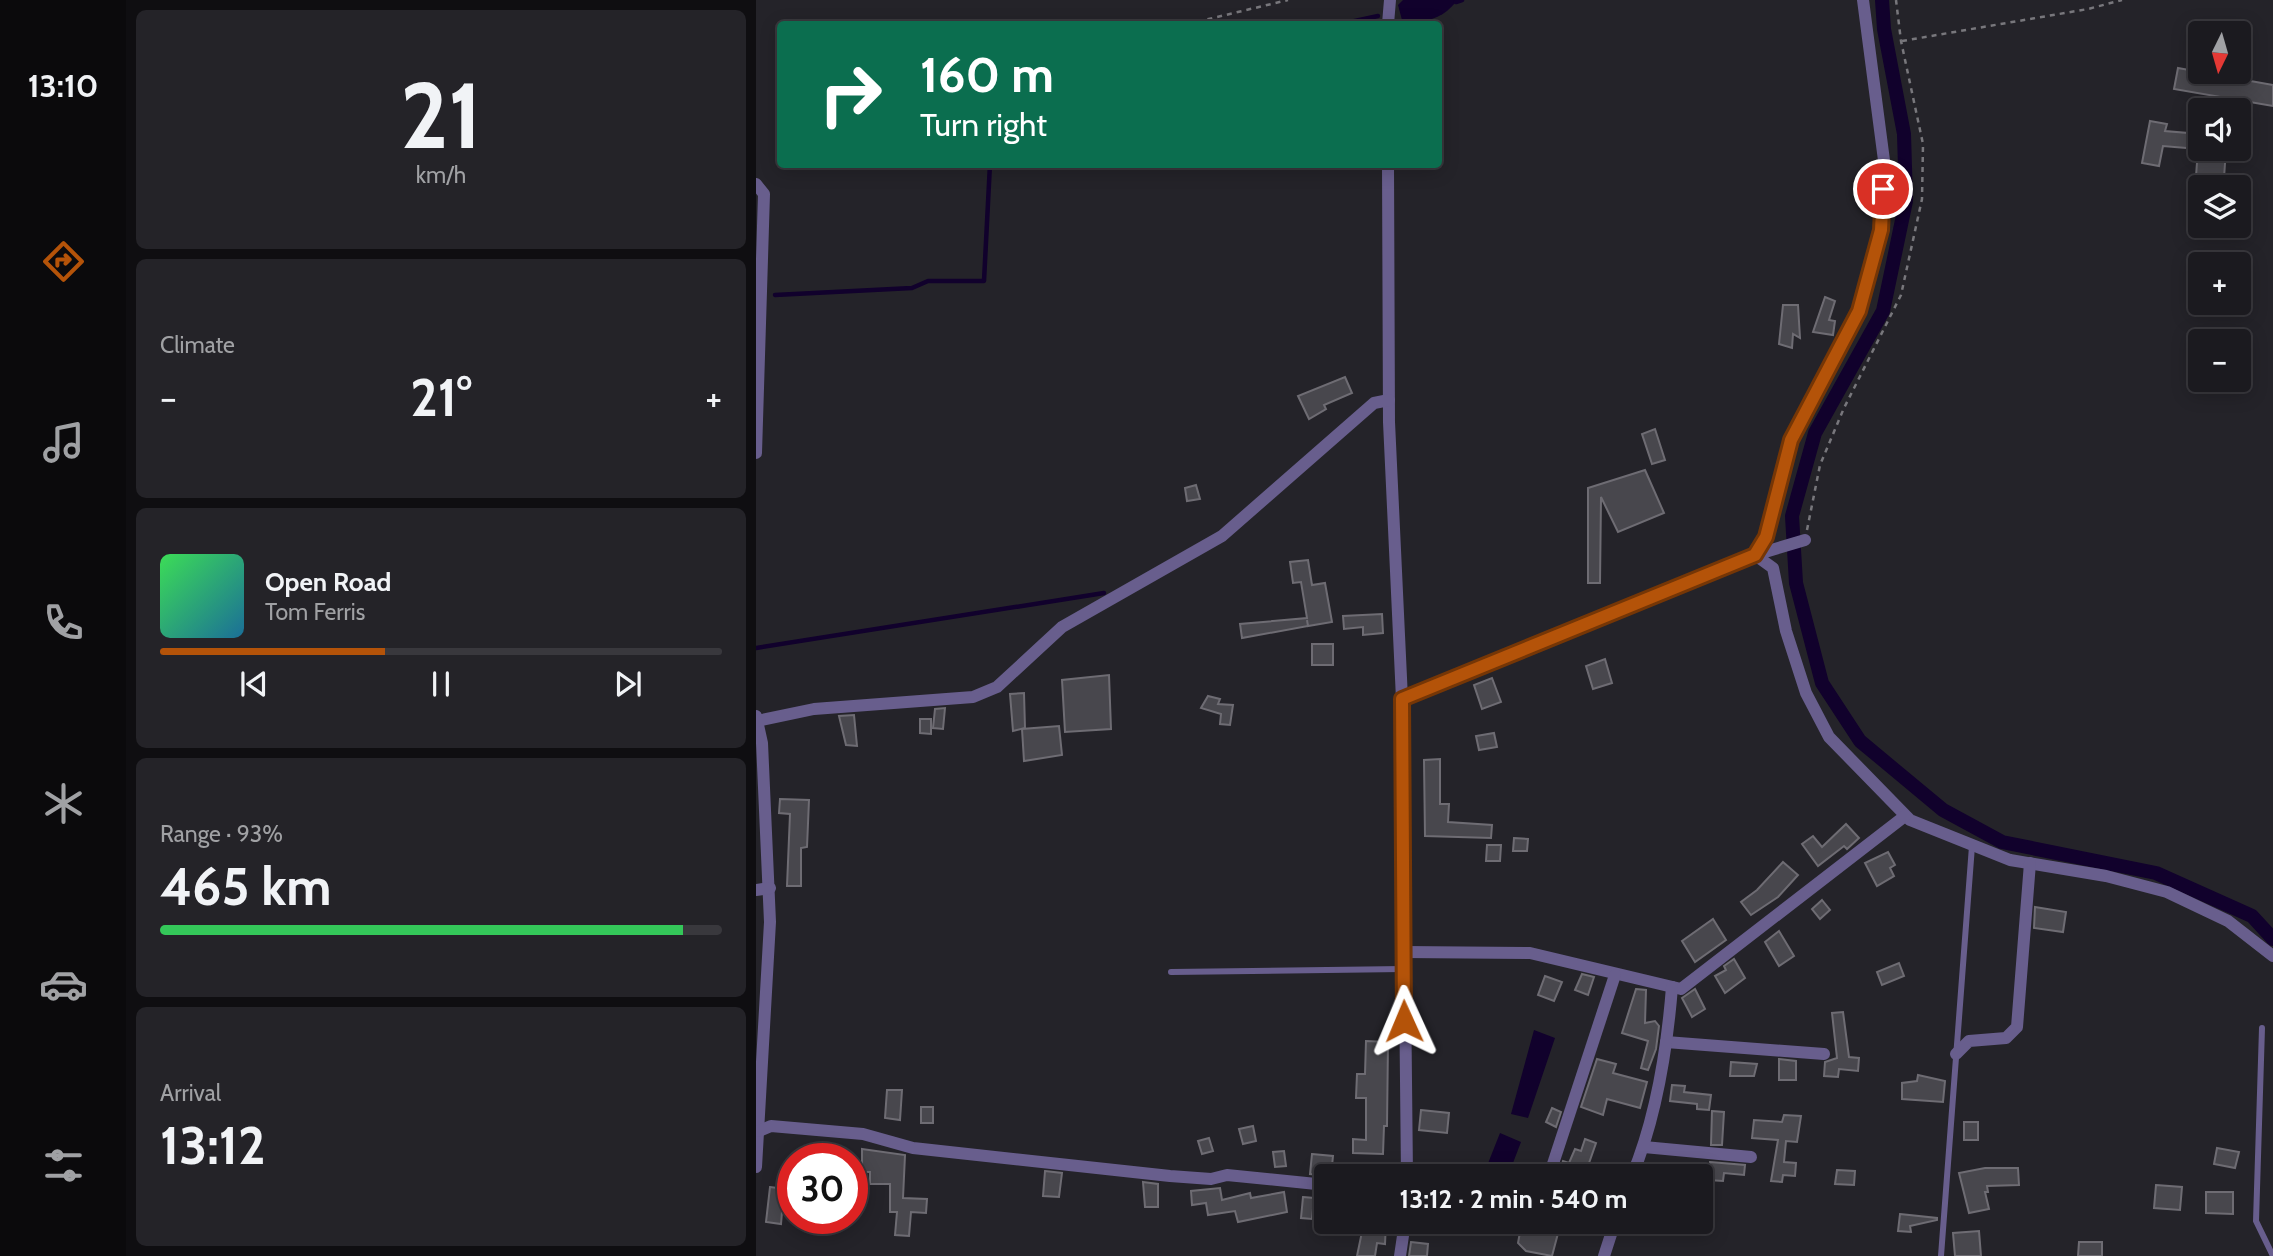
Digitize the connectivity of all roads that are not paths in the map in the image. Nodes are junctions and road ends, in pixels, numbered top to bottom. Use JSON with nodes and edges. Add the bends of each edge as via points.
{"nodes":[{"id":1,"x":1390,"y":0,"type":"edge"},
{"id":2,"x":1863,"y":0,"type":"edge"},
{"id":3,"x":1388,"y":21,"type":"edge"},
{"id":4,"x":1388,"y":168,"type":"edge"},
{"id":5,"x":756,"y":184,"type":"edge"},
{"id":6,"x":1389,"y":400,"type":"junction"},
{"id":7,"x":756,"y":453,"type":"edge"},
{"id":8,"x":1805,"y":540,"type":"road end"},
{"id":9,"x":1755,"y":555,"type":"junction"},
{"id":10,"x":1402,"y":699,"type":"junction"},
{"id":11,"x":757,"y":718,"type":"edge"},
{"id":12,"x":1905,"y":816,"type":"junction"},
{"id":13,"x":1972,"y":846,"type":"junction"},
{"id":14,"x":2030,"y":863,"type":"junction"},
{"id":15,"x":770,"y":888,"type":"junction"},
{"id":16,"x":756,"y":890,"type":"edge"},
{"id":17,"x":1403,"y":952,"type":"junction"},
{"id":18,"x":2273,"y":956,"type":"edge"},
{"id":19,"x":1403,"y":969,"type":"junction"},
{"id":20,"x":1171,"y":972,"type":"dead end"},
{"id":21,"x":1615,"y":975,"type":"junction"},
{"id":22,"x":1672,"y":987,"type":"junction"},
{"id":23,"x":2262,"y":1028,"type":"dead end"},
{"id":24,"x":1666,"y":1042,"type":"junction"},
{"id":25,"x":1824,"y":1054,"type":"dead end"},
{"id":26,"x":1956,"y":1054,"type":"junction"},
{"id":27,"x":759,"y":1131,"type":"junction"},
{"id":28,"x":1644,"y":1147,"type":"junction"},
{"id":29,"x":1751,"y":1157,"type":"dead end"},
{"id":30,"x":1407,"y":1164,"type":"edge"},
{"id":31,"x":1553,"y":1164,"type":"edge"},
{"id":32,"x":1637,"y":1164,"type":"edge"},
{"id":33,"x":756,"y":1167,"type":"edge"},
{"id":34,"x":1314,"y":1184,"type":"edge"},
{"id":35,"x":1403,"y":1234,"type":"edge"},
{"id":36,"x":1611,"y":1234,"type":"edge"},
{"id":37,"x":1400,"y":1256,"type":"edge"},
{"id":38,"x":1604,"y":1256,"type":"edge"},
{"id":39,"x":1941,"y":1256,"type":"edge"},
{"id":40,"x":2273,"y":1256,"type":"edge"}],
"edges":[{"from":1,"to":3,"type":"street"},
{"from":2,"to":9,"type":"street","via":[[1885,169],[1881,230],[1859,311],[1791,440],[1766,537]]},
{"from":4,"to":6,"type":"street"},
{"from":5,"to":7,"type":"street","via":[[764,194]]},
{"from":6,"to":10,"type":"street"},
{"from":6,"to":11,"type":"street","via":[[1374,403],[1222,536],[1062,627],[997,687],[972,697]]},
{"from":8,"to":9,"type":"street"},
{"from":9,"to":10,"type":"street"},
{"from":9,"to":12,"type":"street","via":[[1773,568],[1786,631],[1806,693],[1829,737]]},
{"from":10,"to":17,"type":"street"},
{"from":11,"to":15,"type":"street"},
{"from":12,"to":13,"type":"street"},
{"from":12,"to":22,"type":"street","via":[[1681,989]]},
{"from":13,"to":14,"type":"street"},
{"from":13,"to":26,"type":"lane"},
{"from":14,"to":18,"type":"street","via":[[2166,892],[2228,921]]},
{"from":14,"to":26,"type":"street","via":[[2017,1027],[2006,1038],[1969,1041]]},
{"from":15,"to":16,"type":"street"},
{"from":15,"to":27,"type":"street"},
{"from":17,"to":19,"type":"street"},
{"from":17,"to":21,"type":"street","via":[[1530,953]]},
{"from":19,"to":20,"type":"lane"},
{"from":19,"to":30,"type":"street"},
{"from":21,"to":22,"type":"street"},
{"from":21,"to":31,"type":"street"},
{"from":22,"to":24,"type":"street"},
{"from":23,"to":40,"type":"lane","via":[[2256,1221]]},
{"from":24,"to":25,"type":"street"},
{"from":24,"to":28,"type":"street"},
{"from":26,"to":39,"type":"lane"},
{"from":27,"to":33,"type":"street"},
{"from":27,"to":34,"type":"street","via":[[771,1126],[863,1134],[913,1148],[1170,1176],[1211,1179],[1227,1175]]},
{"from":28,"to":29,"type":"street"},
{"from":28,"to":32,"type":"street"},
{"from":35,"to":37,"type":"street"},
{"from":36,"to":38,"type":"street"}]}
